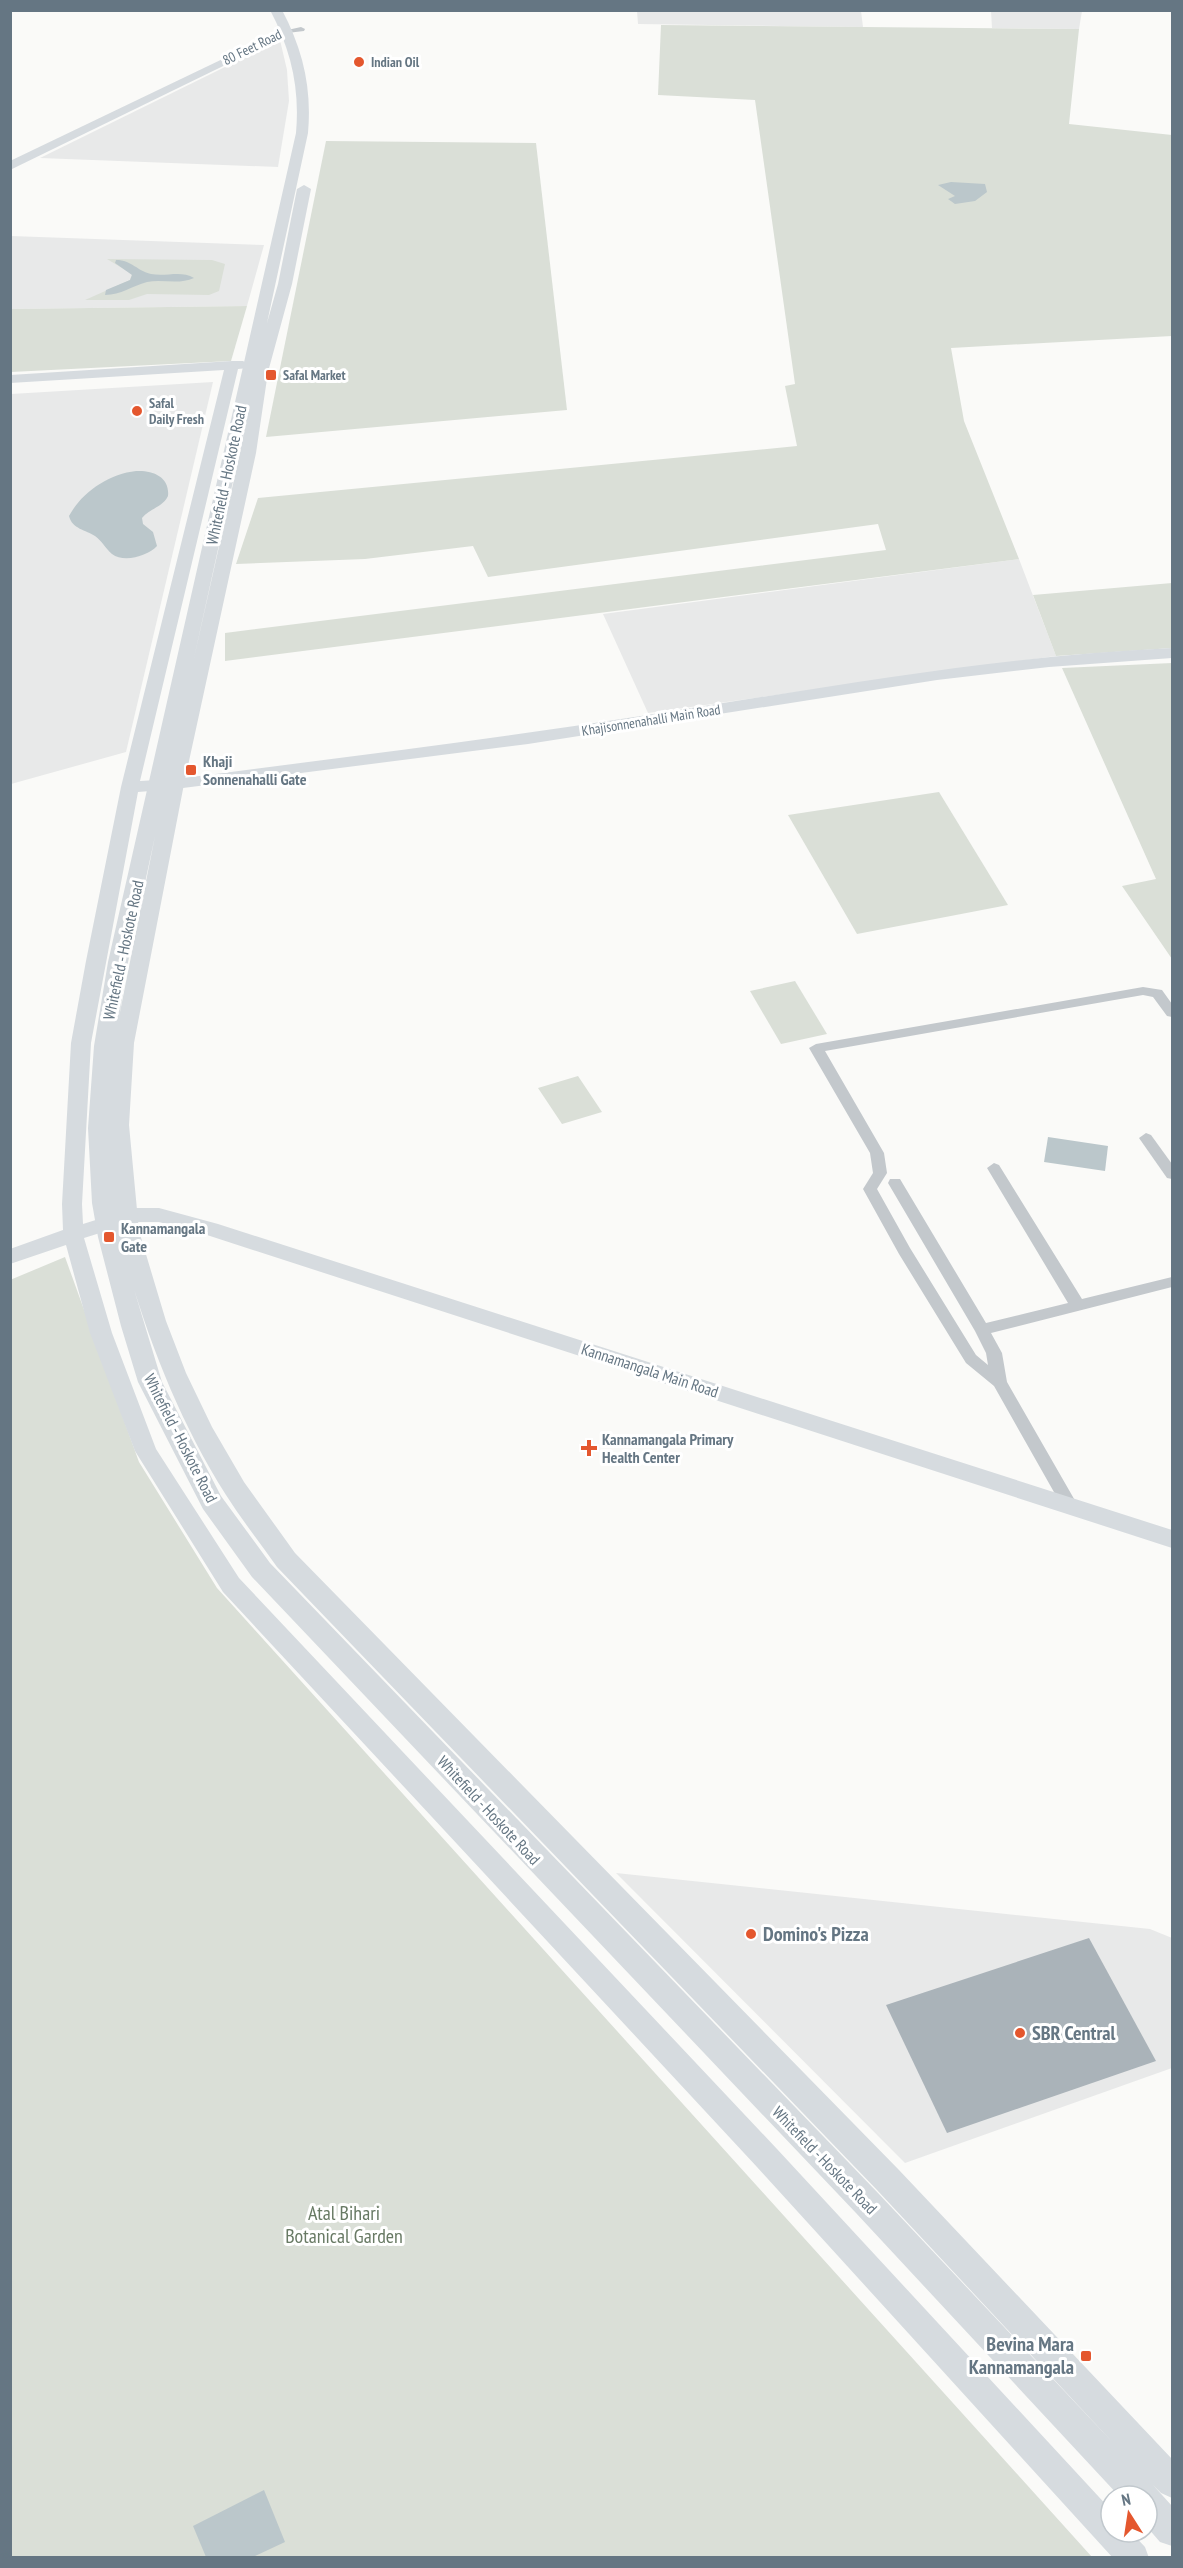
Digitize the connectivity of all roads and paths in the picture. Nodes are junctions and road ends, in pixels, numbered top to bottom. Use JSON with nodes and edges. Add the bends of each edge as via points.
{"nodes":[{"id":1,"x":276,"y":10,"type":"edge"},
{"id":2,"x":293,"y":24,"type":"edge"},
{"id":3,"x":10,"y":156,"type":"edge"},
{"id":4,"x":10,"y":166,"type":"edge"},
{"id":5,"x":247,"y":368,"type":"junction"},
{"id":6,"x":131,"y":376,"type":"junction"},
{"id":7,"x":10,"y":379,"type":"edge"},
{"id":8,"x":10,"y":389,"type":"edge"},
{"id":9,"x":1173,"y":652,"type":"edge"},
{"id":10,"x":166,"y":785,"type":"junction"},
{"id":11,"x":130,"y":787,"type":"junction"},
{"id":12,"x":1173,"y":1013,"type":"edge"},
{"id":13,"x":1146,"y":1138,"type":"dead end"},
{"id":14,"x":994,"y":1168,"type":"dead end"},
{"id":15,"x":1173,"y":1174,"type":"edge"},
{"id":16,"x":895,"y":1183,"type":"dead end"},
{"id":17,"x":116,"y":1220,"type":"junction"},
{"id":18,"x":73,"y":1234,"type":"junction"},
{"id":19,"x":10,"y":1257,"type":"edge"},
{"id":20,"x":1173,"y":1282,"type":"edge"},
{"id":21,"x":1078,"y":1306,"type":"junction"},
{"id":22,"x":982,"y":1330,"type":"junction"},
{"id":23,"x":999,"y":1382,"type":"junction"},
{"id":24,"x":1069,"y":1504,"type":"junction"},
{"id":25,"x":1173,"y":1539,"type":"edge"},
{"id":26,"x":1173,"y":2482,"type":"edge"},
{"id":27,"x":1130,"y":2484,"type":"edge"},
{"id":28,"x":1159,"y":2515,"type":"edge"},
{"id":29,"x":1173,"y":2530,"type":"edge"},
{"id":30,"x":1134,"y":2558,"type":"edge"}],
"edges":[{"from":1,"to":2,"type":"main road","name":"Whitefield - Hoskote Road"},
{"from":2,"to":3,"type":"street","name":"80 Feet Road","via":[[248,40]]},
{"from":2,"to":4,"type":"street","name":"80 Feet Road"},
{"from":2,"to":5,"type":"main road","name":"Whitefield - Hoskote Road","via":[[316,69],[318,109],[288,270]]},
{"from":5,"to":6,"type":"street"},
{"from":5,"to":10,"type":"main road","name":"Whitefield - Hoskote Road"},
{"from":5,"to":11,"type":"street"},
{"from":6,"to":7,"type":"street"},
{"from":6,"to":8,"type":"street"},
{"from":9,"to":10,"type":"street","name":"Khajisonnenahalli Main Road","via":[[937,675],[540,737]]},
{"from":10,"to":11,"type":"street","name":"Khajisonnenahalli Main Road"},
{"from":10,"to":17,"type":"main road","name":"Whitefield - Hoskote Road","via":[[118,962],[104,1046],[99,1128],[103,1203]]},
{"from":11,"to":18,"type":"street","via":[[81,1043]]},
{"from":12,"to":23,"type":"street","via":[[1157,993],[1143,991],[816,1048],[877,1153],[880,1173],[870,1189],[971,1359]]},
{"from":13,"to":15,"type":"street"},
{"from":14,"to":21,"type":"street"},
{"from":16,"to":22,"type":"street"},
{"from":17,"to":18,"type":"street","name":"Kannamangala Main Road"},
{"from":17,"to":24,"type":"street","name":"Kannamangala Main Road","via":[[159,1215],[211,1229]]},
{"from":17,"to":26,"type":"main road","name":"Whitefield - Hoskote Road","via":[[174,1373],[201,1429],[235,1489],[286,1560],[888,2181]]},
{"from":17,"to":27,"type":"main road","name":"Whitefield - Hoskote Road","via":[[132,1326],[150,1382],[212,1502],[261,1570],[867,2203]]},
{"from":18,"to":19,"type":"street","name":"Kannamangala Main Road"},
{"from":18,"to":30,"type":"street","via":[[100,1334],[146,1451],[231,1585]]},
{"from":20,"to":21,"type":"street"},
{"from":21,"to":22,"type":"street"},
{"from":22,"to":23,"type":"street","via":[[994,1353]]},
{"from":23,"to":24,"type":"street"},
{"from":24,"to":25,"type":"street","name":"Kannamangala Main Road"},
{"from":28,"to":29,"type":"main road"}]}
